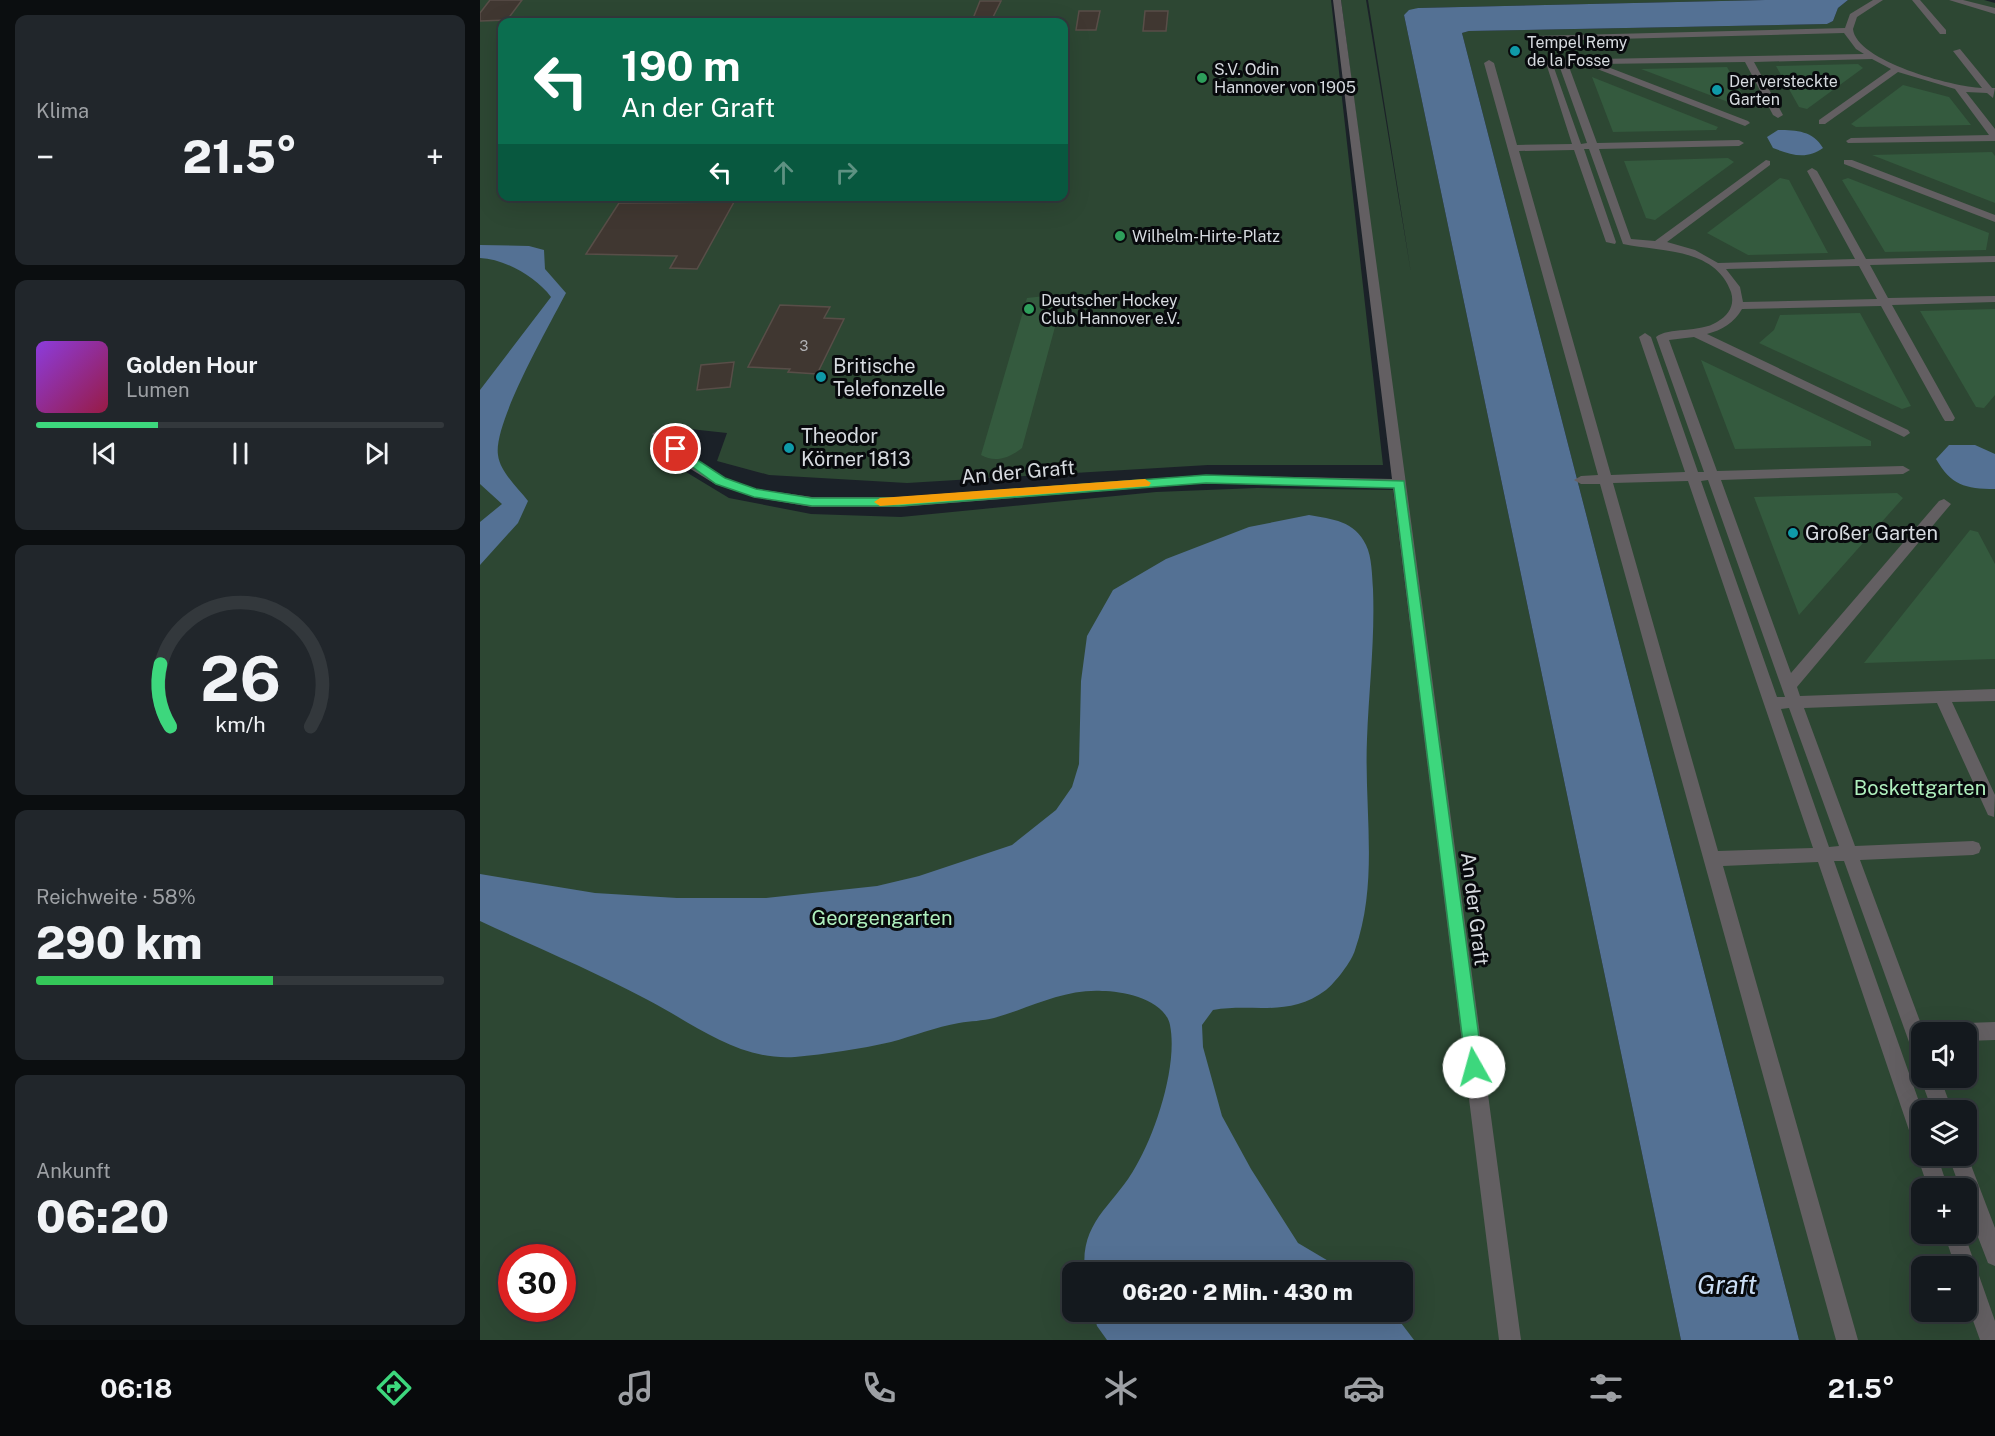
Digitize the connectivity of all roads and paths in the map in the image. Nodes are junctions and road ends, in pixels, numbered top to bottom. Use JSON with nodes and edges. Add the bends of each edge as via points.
{"nodes":[{"id":1,"x":1337,"y":0,"type":"edge"},
{"id":2,"x":1879,"y":0,"type":"edge"},
{"id":3,"x":1916,"y":0,"type":"edge"},
{"id":4,"x":1953,"y":0,"type":"edge"},
{"id":5,"x":1995,"y":11,"type":"edge"},
{"id":6,"x":1849,"y":30,"type":"junction"},
{"id":7,"x":1942,"y":32,"type":"dead end"},
{"id":8,"x":1538,"y":38,"type":"dead end"},
{"id":9,"x":1957,"y":51,"type":"dead end"},
{"id":10,"x":1871,"y":57,"type":"junction"},
{"id":11,"x":1748,"y":59,"type":"junction"},
{"id":12,"x":1563,"y":62,"type":"junction"},
{"id":13,"x":1586,"y":62,"type":"junction"},
{"id":14,"x":1489,"y":63,"type":"dead end"},
{"id":15,"x":1895,"y":70,"type":"junction"},
{"id":16,"x":1959,"y":88,"type":"junction"},
{"id":17,"x":1994,"y":93,"type":"edge"},
{"id":18,"x":1778,"y":115,"type":"dead end"},
{"id":19,"x":1822,"y":122,"type":"dead end"},
{"id":20,"x":1745,"y":123,"type":"dead end"},
{"id":21,"x":1995,"y":137,"type":"edge"},
{"id":22,"x":1851,"y":141,"type":"dead end"},
{"id":23,"x":1739,"y":143,"type":"dead end"},
{"id":24,"x":1593,"y":146,"type":"junction"},
{"id":25,"x":1578,"y":147,"type":"junction"},
{"id":26,"x":1512,"y":148,"type":"junction"},
{"id":27,"x":1848,"y":162,"type":"dead end"},
{"id":28,"x":1766,"y":163,"type":"dead end"},
{"id":29,"x":1812,"y":171,"type":"dead end"},
{"id":30,"x":1995,"y":219,"type":"edge"},
{"id":31,"x":1611,"y":242,"type":"dead end"},
{"id":32,"x":1659,"y":243,"type":"junction"},
{"id":33,"x":1995,"y":259,"type":"edge"},
{"id":34,"x":1862,"y":262,"type":"junction"},
{"id":35,"x":1717,"y":266,"type":"junction"},
{"id":36,"x":1995,"y":299,"type":"edge"},
{"id":37,"x":1884,"y":302,"type":"junction"},
{"id":38,"x":1737,"y":306,"type":"junction"},
{"id":39,"x":1697,"y":334,"type":"junction"},
{"id":40,"x":1645,"y":337,"type":"dead end"},
{"id":41,"x":1949,"y":418,"type":"dead end"},
{"id":42,"x":1905,"y":433,"type":"dead end"},
{"id":43,"x":658,"y":434,"type":"dead end"},
{"id":44,"x":1903,"y":470,"type":"dead end"},
{"id":45,"x":1692,"y":476,"type":"junction"},
{"id":46,"x":1712,"y":476,"type":"junction"},
{"id":47,"x":1605,"y":479,"type":"junction"},
{"id":48,"x":1581,"y":480,"type":"dead end"},
{"id":49,"x":1400,"y":484,"type":"junction"},
{"id":50,"x":1944,"y":504,"type":"dead end"},
{"id":51,"x":1790,"y":685,"type":"junction"},
{"id":52,"x":1995,"y":695,"type":"edge"},
{"id":53,"x":1942,"y":697,"type":"junction"},
{"id":54,"x":1794,"y":702,"type":"junction"},
{"id":55,"x":1771,"y":703,"type":"junction"},
{"id":56,"x":1994,"y":810,"type":"edge"},
{"id":57,"x":1973,"y":848,"type":"dead end"},
{"id":58,"x":1849,"y":853,"type":"junction"},
{"id":59,"x":1823,"y":854,"type":"junction"},
{"id":60,"x":1712,"y":859,"type":"junction"},
{"id":61,"x":1913,"y":1022,"type":"edge"},
{"id":62,"x":1995,"y":1031,"type":"edge"},
{"id":63,"x":1977,"y":1032,"type":"edge"},
{"id":64,"x":1911,"y":1034,"type":"edge"},
{"id":65,"x":1886,"y":1035,"type":"junction"},
{"id":66,"x":1911,"y":1107,"type":"edge"},
{"id":67,"x":1962,"y":1166,"type":"edge"},
{"id":68,"x":1995,"y":1256,"type":"edge"},
{"id":69,"x":1977,"y":1300,"type":"edge"},
{"id":70,"x":1510,"y":1340,"type":"edge"},
{"id":71,"x":1847,"y":1340,"type":"edge"},
{"id":72,"x":1991,"y":1340,"type":"edge"}],
"edges":[{"from":1,"to":49,"type":"street","name":"An der Graft"},
{"from":2,"to":6,"type":"street","via":[[1856,11]]},
{"from":3,"to":7,"type":"street"},
{"from":4,"to":5,"type":"street"},
{"from":6,"to":8,"type":"street"},
{"from":6,"to":10,"type":"street","via":[[1857,45]]},
{"from":9,"to":17,"type":"street"},
{"from":10,"to":11,"type":"street"},
{"from":10,"to":15,"type":"street"},
{"from":11,"to":13,"type":"street"},
{"from":11,"to":18,"type":"street"},
{"from":12,"to":13,"type":"street"},
{"from":12,"to":24,"type":"street"},
{"from":12,"to":25,"type":"street","via":[[1548,62]]},
{"from":13,"to":20,"type":"street"},
{"from":14,"to":26,"type":"street"},
{"from":15,"to":16,"type":"street"},
{"from":15,"to":19,"type":"street"},
{"from":16,"to":17,"type":"street"},
{"from":16,"to":21,"type":"street"},
{"from":21,"to":22,"type":"street"},
{"from":23,"to":24,"type":"street"},
{"from":24,"to":25,"type":"street"},
{"from":24,"to":32,"type":"street","via":[[1627,242]]},
{"from":25,"to":26,"type":"street"},
{"from":25,"to":31,"type":"street"},
{"from":26,"to":47,"type":"street"},
{"from":27,"to":30,"type":"street"},
{"from":28,"to":32,"type":"street"},
{"from":29,"to":34,"type":"street"},
{"from":32,"to":35,"type":"street","via":[[1683,249]]},
{"from":33,"to":34,"type":"street"},
{"from":34,"to":35,"type":"street"},
{"from":34,"to":37,"type":"street"},
{"from":35,"to":38,"type":"street","via":[[1734,284]]},
{"from":36,"to":37,"type":"street"},
{"from":37,"to":38,"type":"street"},
{"from":37,"to":41,"type":"street"},
{"from":38,"to":39,"type":"street","via":[[1722,324]]},
{"from":39,"to":42,"type":"street"},
{"from":39,"to":46,"type":"street","via":[[1662,337]]},
{"from":40,"to":45,"type":"street"},
{"from":43,"to":49,"type":"street","name":"An der Graft","via":[[720,481],[754,493],[812,502],[899,502],[1206,479]]},
{"from":44,"to":46,"type":"street"},
{"from":45,"to":46,"type":"street"},
{"from":45,"to":47,"type":"street"},
{"from":45,"to":55,"type":"street"},
{"from":46,"to":51,"type":"street"},
{"from":47,"to":48,"type":"street"},
{"from":47,"to":60,"type":"street"},
{"from":49,"to":70,"type":"street","name":"An der Graft"},
{"from":50,"to":51,"type":"street"},
{"from":51,"to":54,"type":"street"},
{"from":52,"to":53,"type":"street"},
{"from":53,"to":54,"type":"street"},
{"from":53,"to":56,"type":"street"},
{"from":54,"to":55,"type":"street"},
{"from":54,"to":58,"type":"street"},
{"from":55,"to":59,"type":"street"},
{"from":57,"to":58,"type":"street"},
{"from":58,"to":59,"type":"street"},
{"from":58,"to":61,"type":"street"},
{"from":59,"to":60,"type":"street"},
{"from":59,"to":65,"type":"street"},
{"from":60,"to":71,"type":"street"},
{"from":62,"to":63,"type":"street"},
{"from":64,"to":65,"type":"street"},
{"from":65,"to":66,"type":"street"},
{"from":67,"to":68,"type":"street"},
{"from":69,"to":72,"type":"street"}]}
